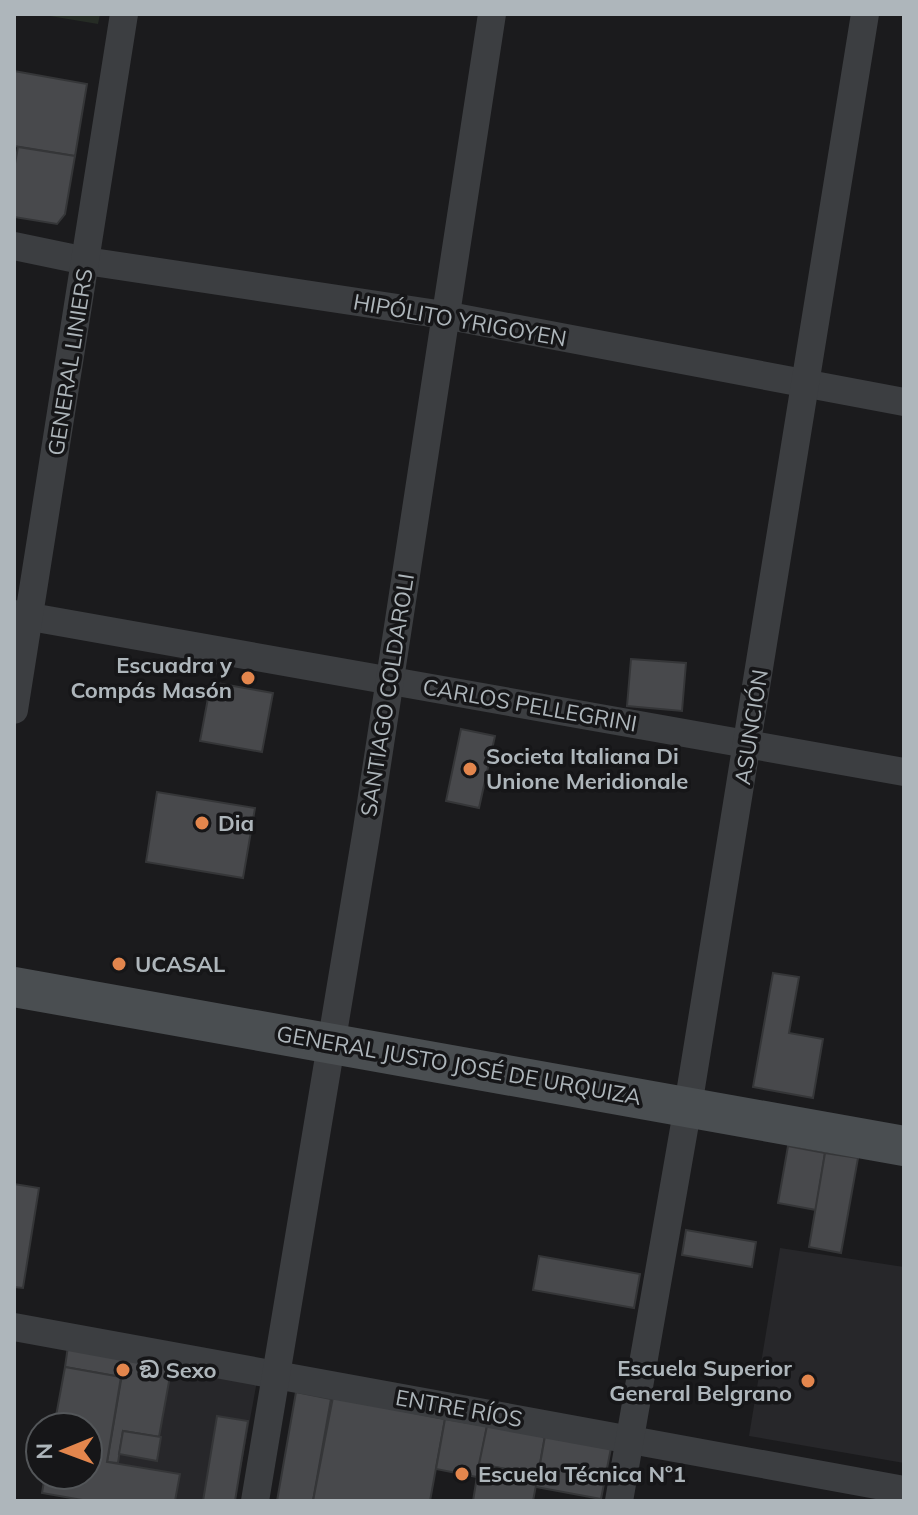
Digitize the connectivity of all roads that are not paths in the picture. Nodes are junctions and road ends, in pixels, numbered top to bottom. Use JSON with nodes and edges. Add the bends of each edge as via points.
{"nodes":[{"id":1,"x":124,"y":14,"type":"edge"},
{"id":2,"x":492,"y":14,"type":"edge"},
{"id":3,"x":865,"y":14,"type":"edge"},
{"id":4,"x":14,"y":246,"type":"edge"},
{"id":5,"x":86,"y":261,"type":"junction"},
{"id":6,"x":444,"y":315,"type":"junction"},
{"id":7,"x":807,"y":384,"type":"junction"},
{"id":8,"x":904,"y":402,"type":"edge"},
{"id":9,"x":21,"y":615,"type":"edge"},
{"id":10,"x":390,"y":680,"type":"junction"},
{"id":11,"x":14,"y":710,"type":"edge"},
{"id":12,"x":748,"y":745,"type":"junction"},
{"id":13,"x":904,"y":772,"type":"edge"},
{"id":14,"x":14,"y":987,"type":"edge"},
{"id":15,"x":330,"y":1042,"type":"junction"},
{"id":16,"x":688,"y":1106,"type":"junction"},
{"id":17,"x":904,"y":1146,"type":"edge"},
{"id":18,"x":14,"y":1327,"type":"edge"},
{"id":19,"x":276,"y":1375,"type":"junction"},
{"id":20,"x":628,"y":1439,"type":"junction"},
{"id":21,"x":904,"y":1490,"type":"edge"},
{"id":22,"x":255,"y":1501,"type":"edge"},
{"id":23,"x":619,"y":1501,"type":"edge"}],
"edges":[{"from":1,"to":5,"type":"street","name":"GENERAL LINIERS"},
{"from":2,"to":6,"type":"street","name":"SANTIAGO COLDAROLI"},
{"from":3,"to":7,"type":"street","name":"ASUNCIÓN"},
{"from":4,"to":5,"type":"street","name":"HIPÓLITO YRIGOYEN"},
{"from":5,"to":6,"type":"street","name":"HIPÓLITO YRIGOYEN"},
{"from":5,"to":9,"type":"street","name":"GENERAL LINIERS"},
{"from":6,"to":7,"type":"street","name":"HIPÓLITO YRIGOYEN"},
{"from":6,"to":10,"type":"street","name":"SANTIAGO COLDAROLI"},
{"from":7,"to":8,"type":"street","name":"HIPÓLITO YRIGOYEN"},
{"from":7,"to":12,"type":"street","name":"ASUNCIÓN"},
{"from":9,"to":10,"type":"street","name":"CARLOS PELLEGRINI"},
{"from":9,"to":11,"type":"street","name":"GENERAL LINIERS"},
{"from":10,"to":12,"type":"street","name":"CARLOS PELLEGRINI"},
{"from":10,"to":15,"type":"street","name":"SANTIAGO COLDAROLI"},
{"from":12,"to":13,"type":"street","name":"CARLOS PELLEGRINI"},
{"from":12,"to":16,"type":"street","name":"ASUNCIÓN"},
{"from":14,"to":15,"type":"street","name":"GENERAL JUSTO JOSÉ DE URQUIZA"},
{"from":15,"to":16,"type":"street","name":"GENERAL JUSTO JOSÉ DE URQUIZA"},
{"from":15,"to":19,"type":"street","name":"SANTIAGO COLDAROLI"},
{"from":16,"to":17,"type":"street","name":"GENERAL JUSTO JOSÉ DE URQUIZA"},
{"from":16,"to":20,"type":"street","name":"ASUNCIÓN"},
{"from":18,"to":19,"type":"street","name":"ENTRE RÍOS"},
{"from":19,"to":20,"type":"street","name":"ENTRE RÍOS"},
{"from":19,"to":22,"type":"street","name":"SANTIAGO COLDAROLI"},
{"from":20,"to":21,"type":"street","name":"ENTRE RÍOS"},
{"from":20,"to":23,"type":"street","name":"ASUNCIÓN"}]}
